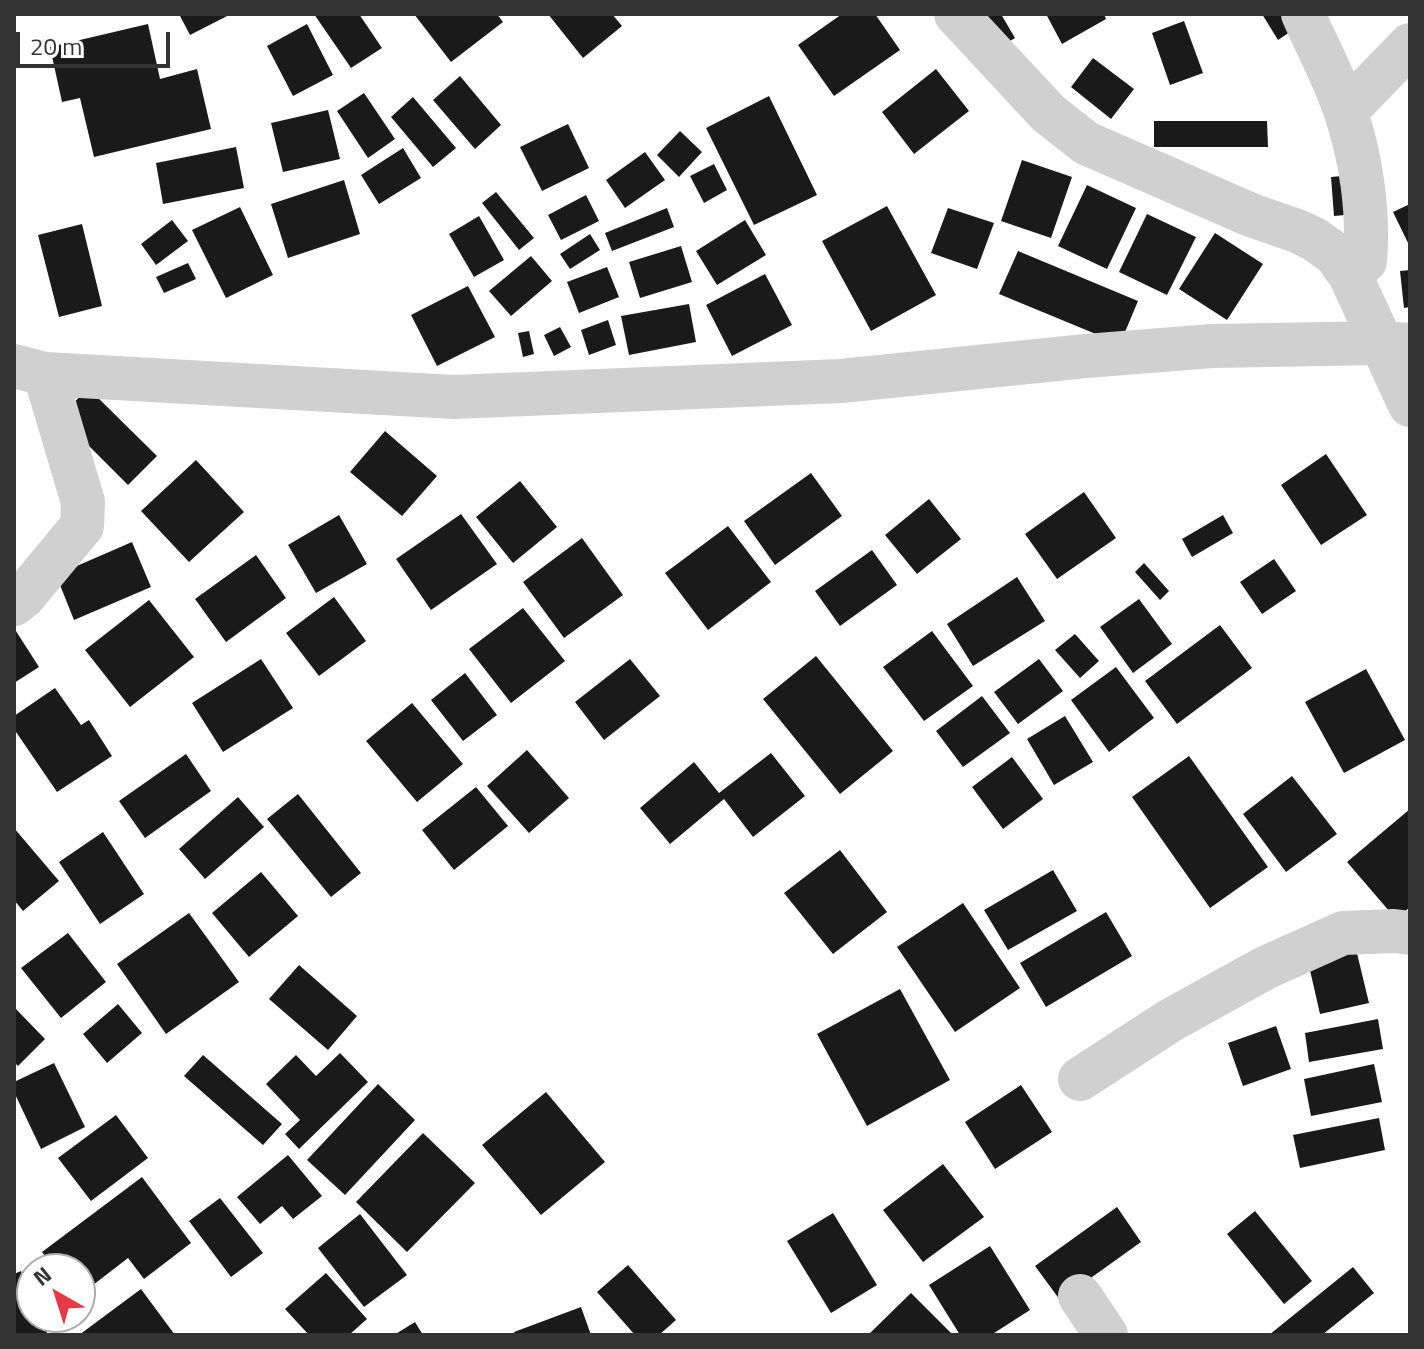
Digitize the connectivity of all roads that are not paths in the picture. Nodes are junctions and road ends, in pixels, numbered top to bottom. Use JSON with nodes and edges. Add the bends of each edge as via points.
{"nodes":[{"id":1,"x":956,"y":14,"type":"edge"},
{"id":2,"x":1303,"y":14,"type":"edge"},
{"id":3,"x":1410,"y":45,"type":"edge"},
{"id":4,"x":1346,"y":111,"type":"junction"},
{"id":5,"x":1350,"y":275,"type":"junction"},
{"id":6,"x":1395,"y":344,"type":"edge"},
{"id":7,"x":30,"y":370,"type":"edge"},
{"id":8,"x":1410,"y":405,"type":"edge"},
{"id":9,"x":14,"y":604,"type":"edge"},
{"id":10,"x":1410,"y":933,"type":"edge"},
{"id":11,"x":1080,"y":1079,"type":"dead end"},
{"id":12,"x":1080,"y":1296,"type":"dead end"},
{"id":13,"x":1106,"y":1335,"type":"edge"}],
"edges":[{"from":1,"to":5,"type":"street","via":[[1048,113],[1086,143],[1314,239],[1335,254]]},
{"from":2,"to":4,"type":"street"},
{"from":3,"to":4,"type":"street"},
{"from":4,"to":5,"type":"street","via":[[1367,234],[1365,261]]},
{"from":5,"to":6,"type":"street"},
{"from":6,"to":7,"type":"street","via":[[1212,346],[841,381],[454,397]]},
{"from":6,"to":8,"type":"street"},
{"from":7,"to":9,"type":"street","via":[[83,502],[82,526]]},
{"from":10,"to":11,"type":"street","via":[[1343,933],[1171,1020]]},
{"from":12,"to":13,"type":"street"}]}
